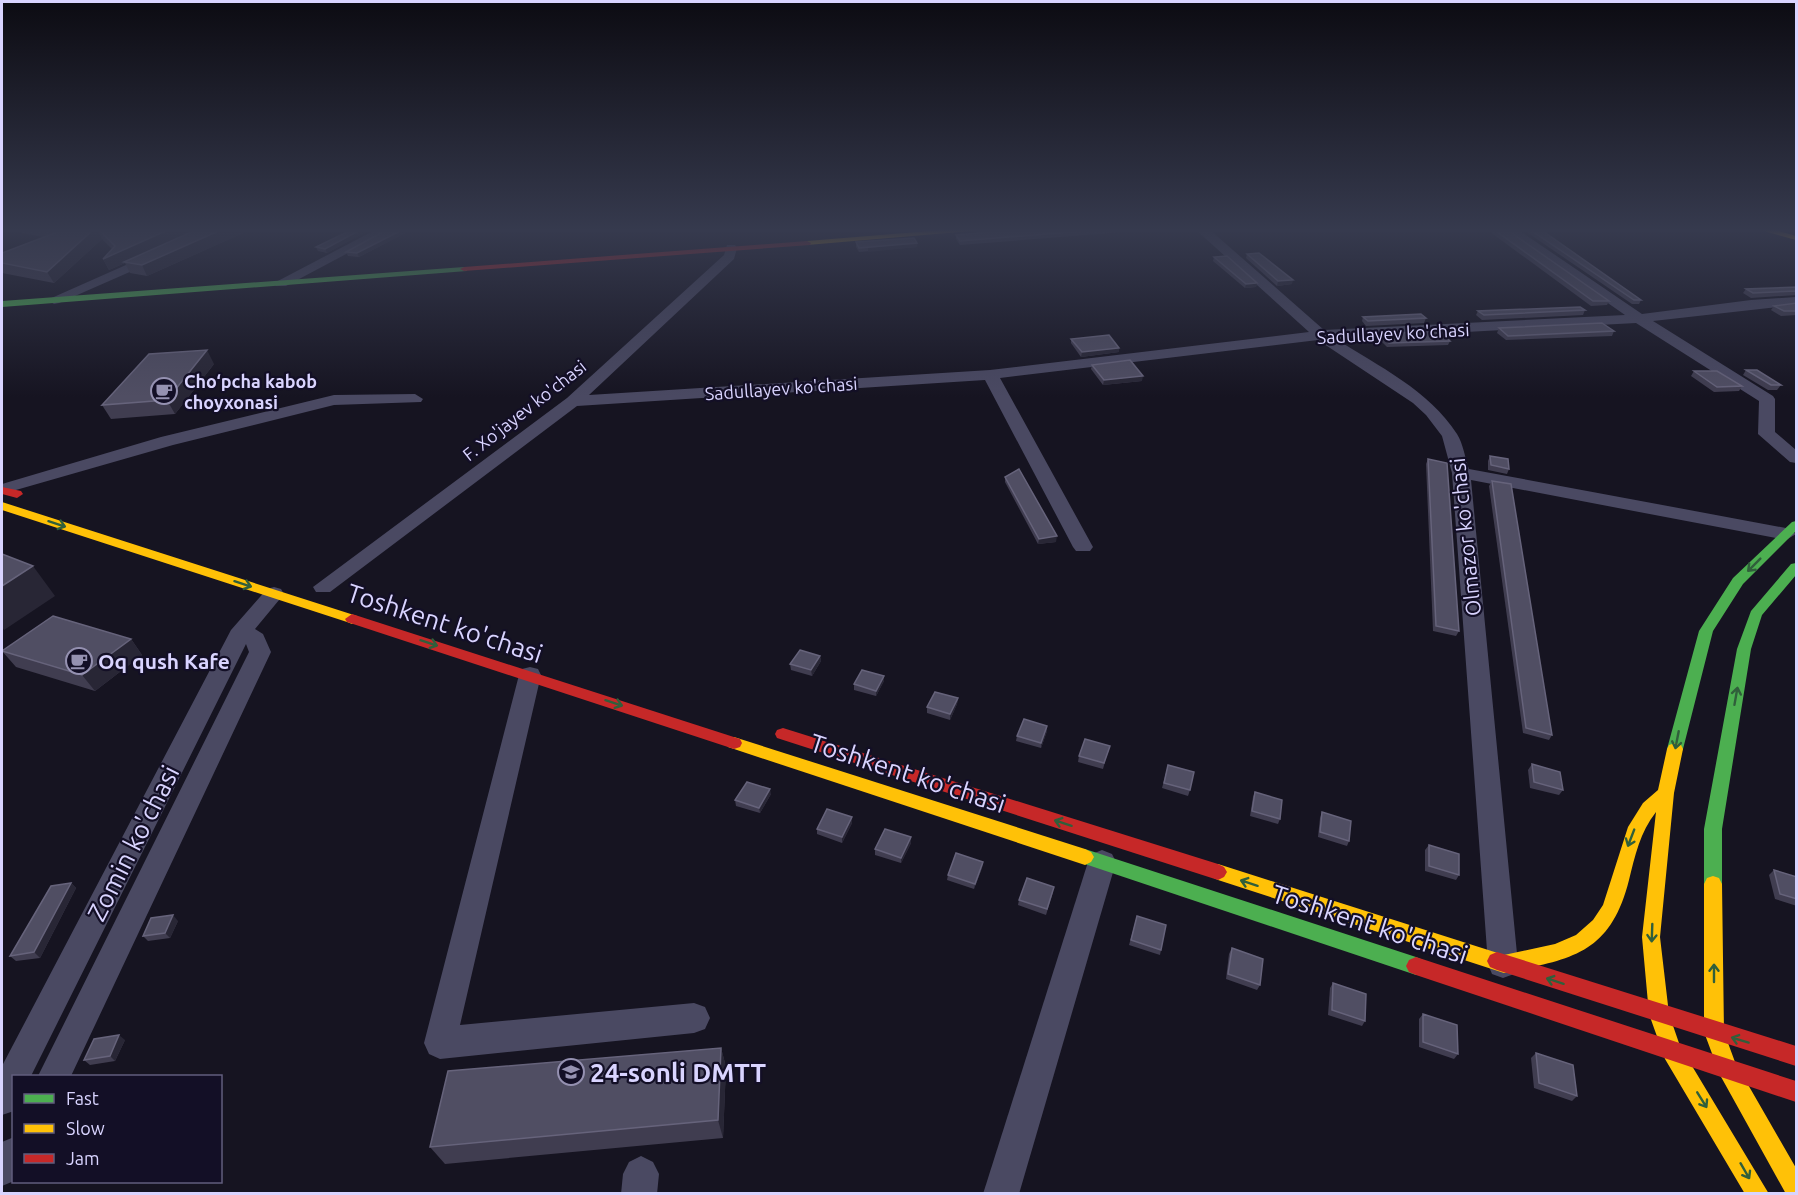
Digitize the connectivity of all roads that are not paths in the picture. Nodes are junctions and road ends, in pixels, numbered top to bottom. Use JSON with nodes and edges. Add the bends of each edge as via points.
{"nodes":[{"id":1,"x":89,"y":285,"type":"edge"},
{"id":2,"x":257,"y":285,"type":"edge"},
{"id":3,"x":699,"y":285,"type":"edge"},
{"id":4,"x":1264,"y":285,"type":"edge"},
{"id":5,"x":1589,"y":285,"type":"edge"},
{"id":6,"x":54,"y":300,"type":"junction"},
{"id":7,"x":1797,"y":301,"type":"edge"},
{"id":8,"x":2,"y":304,"type":"edge"},
{"id":9,"x":1639,"y":319,"type":"junction"},
{"id":10,"x":1321,"y":335,"type":"junction"},
{"id":11,"x":990,"y":375,"type":"junction"},
{"id":12,"x":415,"y":399,"type":"dead end"},
{"id":13,"x":573,"y":401,"type":"junction"},
{"id":14,"x":1797,"y":458,"type":"edge"},
{"id":15,"x":1461,"y":473,"type":"junction"},
{"id":16,"x":5,"y":494,"type":"edge"},
{"id":17,"x":34,"y":500,"type":"dead end"},
{"id":18,"x":1791,"y":529,"type":"edge"},
{"id":19,"x":1083,"y":547,"type":"dead end"},
{"id":20,"x":1797,"y":567,"type":"edge"},
{"id":21,"x":323,"y":587,"type":"dead end"},
{"id":22,"x":274,"y":594,"type":"junction"},
{"id":23,"x":242,"y":630,"type":"junction"},
{"id":24,"x":530,"y":675,"type":"junction"},
{"id":25,"x":766,"y":728,"type":"dead end"},
{"id":26,"x":1666,"y":793,"type":"junction"},
{"id":27,"x":1102,"y":862,"type":"junction"},
{"id":28,"x":1503,"y":964,"type":"junction"},
{"id":29,"x":1659,"y":1014,"type":"junction"},
{"id":30,"x":694,"y":1018,"type":"dead end"},
{"id":31,"x":1714,"y":1032,"type":"junction"},
{"id":32,"x":1672,"y":1052,"type":"junction"},
{"id":33,"x":1797,"y":1056,"type":"edge"},
{"id":34,"x":1727,"y":1068,"type":"junction"},
{"id":35,"x":15,"y":1075,"type":"edge"},
{"id":36,"x":55,"y":1075,"type":"edge"},
{"id":37,"x":12,"y":1080,"type":"edge"},
{"id":38,"x":1797,"y":1092,"type":"edge"},
{"id":39,"x":2,"y":1100,"type":"edge"},
{"id":40,"x":12,"y":1156,"type":"edge"},
{"id":41,"x":2,"y":1168,"type":"edge"},
{"id":42,"x":1797,"y":1189,"type":"edge"},
{"id":43,"x":1001,"y":1194,"type":"edge"},
{"id":44,"x":1758,"y":1194,"type":"edge"}],
"edges":[{"from":1,"to":6,"type":"street"},
{"from":2,"to":6,"type":"main road"},
{"from":3,"to":13,"type":"street","name":"F. Xo'jayev ko'chasi"},
{"from":4,"to":10,"type":"street","name":"Olmazor ko'chasi"},
{"from":5,"to":9,"type":"street"},
{"from":6,"to":8,"type":"main road"},
{"from":7,"to":9,"type":"street","name":"Sadullayev ko'chasi"},
{"from":9,"to":10,"type":"street","name":"Sadullayev ko'chasi"},
{"from":9,"to":14,"type":"street","via":[[1767,399],[1766,434]]},
{"from":10,"to":11,"type":"street","name":"Sadullayev ko'chasi"},
{"from":10,"to":15,"type":"street","name":"Olmazor ko'chasi","via":[[1432,412],[1450,436]]},
{"from":11,"to":13,"type":"street","name":"Sadullayev ko'chasi"},
{"from":11,"to":19,"type":"street"},
{"from":12,"to":16,"type":"street","via":[[334,400],[167,441]]},
{"from":13,"to":21,"type":"street","name":"F. Xo'jayev ko'chasi"},
{"from":15,"to":18,"type":"street"},
{"from":15,"to":28,"type":"street","name":"Olmazor ko'chasi"},
{"from":16,"to":17,"type":"main road"},
{"from":16,"to":22,"type":"main road","name":"Toshkent ko'chasi","one_way":true},
{"from":18,"to":26,"type":"main road","one_way":true,"via":[[1738,581],[1706,631],[1680,722]]},
{"from":31,"to":20,"type":"main road","one_way":true,"via":[[1713,829],[1744,649],[1756,614]]},
{"from":22,"to":23,"type":"street","name":"Zomin ko'chasi"},
{"from":22,"to":24,"type":"main road","name":"Toshkent ko'chasi","one_way":true},
{"from":23,"to":35,"type":"street","name":"Zomin ko'chasi"},
{"from":23,"to":36,"type":"street","via":[[255,639],[260,652]]},
{"from":24,"to":27,"type":"main road","name":"Toshkent ko'chasi","one_way":true},
{"from":24,"to":30,"type":"street","via":[[440,1042]]},
{"from":28,"to":25,"type":"main road","name":"Toshkent ko'chasi","one_way":true},
{"from":26,"to":28,"type":"main road","one_way":true,"via":[[1648,806],[1639,820],[1604,925],[1583,942],[1552,954]]},
{"from":26,"to":29,"type":"main road","one_way":true,"via":[[1651,937]]},
{"from":27,"to":32,"type":"main road","name":"Toshkent ko'chasi"},
{"from":27,"to":43,"type":"street"},
{"from":29,"to":28,"type":"main road","name":"Toshkent ko'chasi","one_way":true},
{"from":29,"to":31,"type":"main road","name":"Toshkent ko'chasi"},
{"from":29,"to":32,"type":"main road"},
{"from":33,"to":31,"type":"main road","name":"Toshkent ko'chasi","one_way":true},
{"from":31,"to":34,"type":"main road"},
{"from":32,"to":34,"type":"main road","name":"Toshkent ko'chasi"},
{"from":32,"to":44,"type":"main road","one_way":true},
{"from":34,"to":38,"type":"main road","name":"Toshkent ko'chasi"},
{"from":34,"to":42,"type":"main road"},
{"from":37,"to":39,"type":"street","name":"Zomin ko'chasi"},
{"from":40,"to":41,"type":"street"}]}
